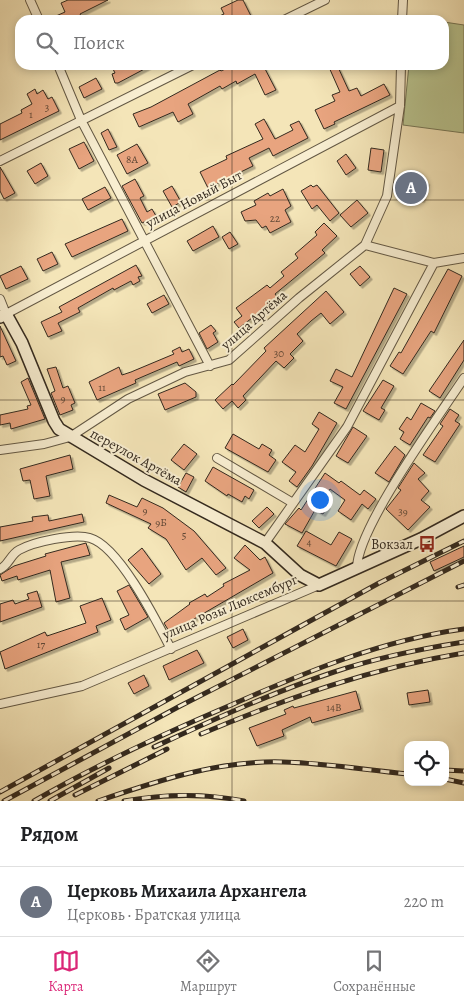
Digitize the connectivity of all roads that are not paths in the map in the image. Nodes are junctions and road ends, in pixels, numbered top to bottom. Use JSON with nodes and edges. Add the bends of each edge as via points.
{"nodes":[{"id":1,"x":325,"y":0,"type":"edge"},
{"id":2,"x":403,"y":0,"type":"edge"},
{"id":3,"x":32,"y":1,"type":"edge"},
{"id":4,"x":37,"y":15,"type":"edge"},
{"id":5,"x":294,"y":15,"type":"edge"},
{"id":6,"x":402,"y":15,"type":"edge"},
{"id":7,"x":60,"y":70,"type":"edge"},
{"id":8,"x":183,"y":70,"type":"edge"},
{"id":9,"x":401,"y":70,"type":"edge"},
{"id":10,"x":400,"y":106,"type":"junction"},
{"id":11,"x":81,"y":120,"type":"junction"},
{"id":12,"x":0,"y":161,"type":"edge"},
{"id":13,"x":143,"y":243,"type":"junction"},
{"id":14,"x":364,"y":246,"type":"junction"},
{"id":15,"x":464,"y":258,"type":"edge"},
{"id":16,"x":434,"y":263,"type":"junction"},
{"id":17,"x":0,"y":299,"type":"edge"},
{"id":18,"x":3,"y":315,"type":"edge"},
{"id":19,"x":210,"y":366,"type":"junction"},
{"id":20,"x":464,"y":378,"type":"edge"},
{"id":21,"x":70,"y":437,"type":"junction"},
{"id":22,"x":0,"y":450,"type":"edge"},
{"id":23,"x":217,"y":458,"type":"dead end"},
{"id":24,"x":292,"y":503,"type":"junction"},
{"id":25,"x":464,"y":516,"type":"edge"},
{"id":26,"x":265,"y":543,"type":"junction"},
{"id":27,"x":357,"y":568,"type":"junction"},
{"id":28,"x":0,"y":569,"type":"edge"},
{"id":29,"x":319,"y":585,"type":"junction"},
{"id":30,"x":170,"y":649,"type":"junction"},
{"id":31,"x":0,"y":704,"type":"edge"}],
"edges":[{"from":1,"to":5,"type":"street"},
{"from":2,"to":6,"type":"street"},
{"from":3,"to":4,"type":"street"},
{"from":7,"to":11,"type":"street"},
{"from":8,"to":11,"type":"street"},
{"from":9,"to":10,"type":"street"},
{"from":10,"to":13,"type":"street","name":"улица Новый Быт"},
{"from":10,"to":14,"type":"street","via":[[387,196]]},
{"from":11,"to":12,"type":"street"},
{"from":11,"to":13,"type":"street"},
{"from":13,"to":18,"type":"street","name":"улица Новый Быт"},
{"from":13,"to":19,"type":"street"},
{"from":14,"to":16,"type":"street"},
{"from":14,"to":19,"type":"street","name":"улица Артёма","via":[[229,360]]},
{"from":15,"to":16,"type":"street"},
{"from":16,"to":24,"type":"street","via":[[347,427]]},
{"from":17,"to":18,"type":"street","name":"переулок Артёма"},
{"from":18,"to":21,"type":"street","name":"переулок Артёма","via":[[22,343],[54,421]]},
{"from":19,"to":21,"type":"street","name":"улица Артёма","via":[[185,372],[128,399]]},
{"from":20,"to":27,"type":"street","via":[[377,513],[357,557]]},
{"from":21,"to":22,"type":"street","name":"улица Артёма"},
{"from":21,"to":26,"type":"street","name":"переулок Артёма"},
{"from":23,"to":24,"type":"street"},
{"from":24,"to":26,"type":"street"},
{"from":25,"to":27,"type":"street","name":"улица Розы Люксембург"},
{"from":26,"to":29,"type":"street","name":"переулок Артёма","via":[[300,575]]},
{"from":27,"to":29,"type":"street","name":"улица Розы Люксембург"},
{"from":28,"to":30,"type":"street","via":[[18,551],[28,547],[64,537],[91,538],[122,566],[152,611]]},
{"from":29,"to":30,"type":"street","name":"улица Розы Люксембург"},
{"from":30,"to":31,"type":"street","name":"улица Розы Люксембург","via":[[82,686]]}]}
